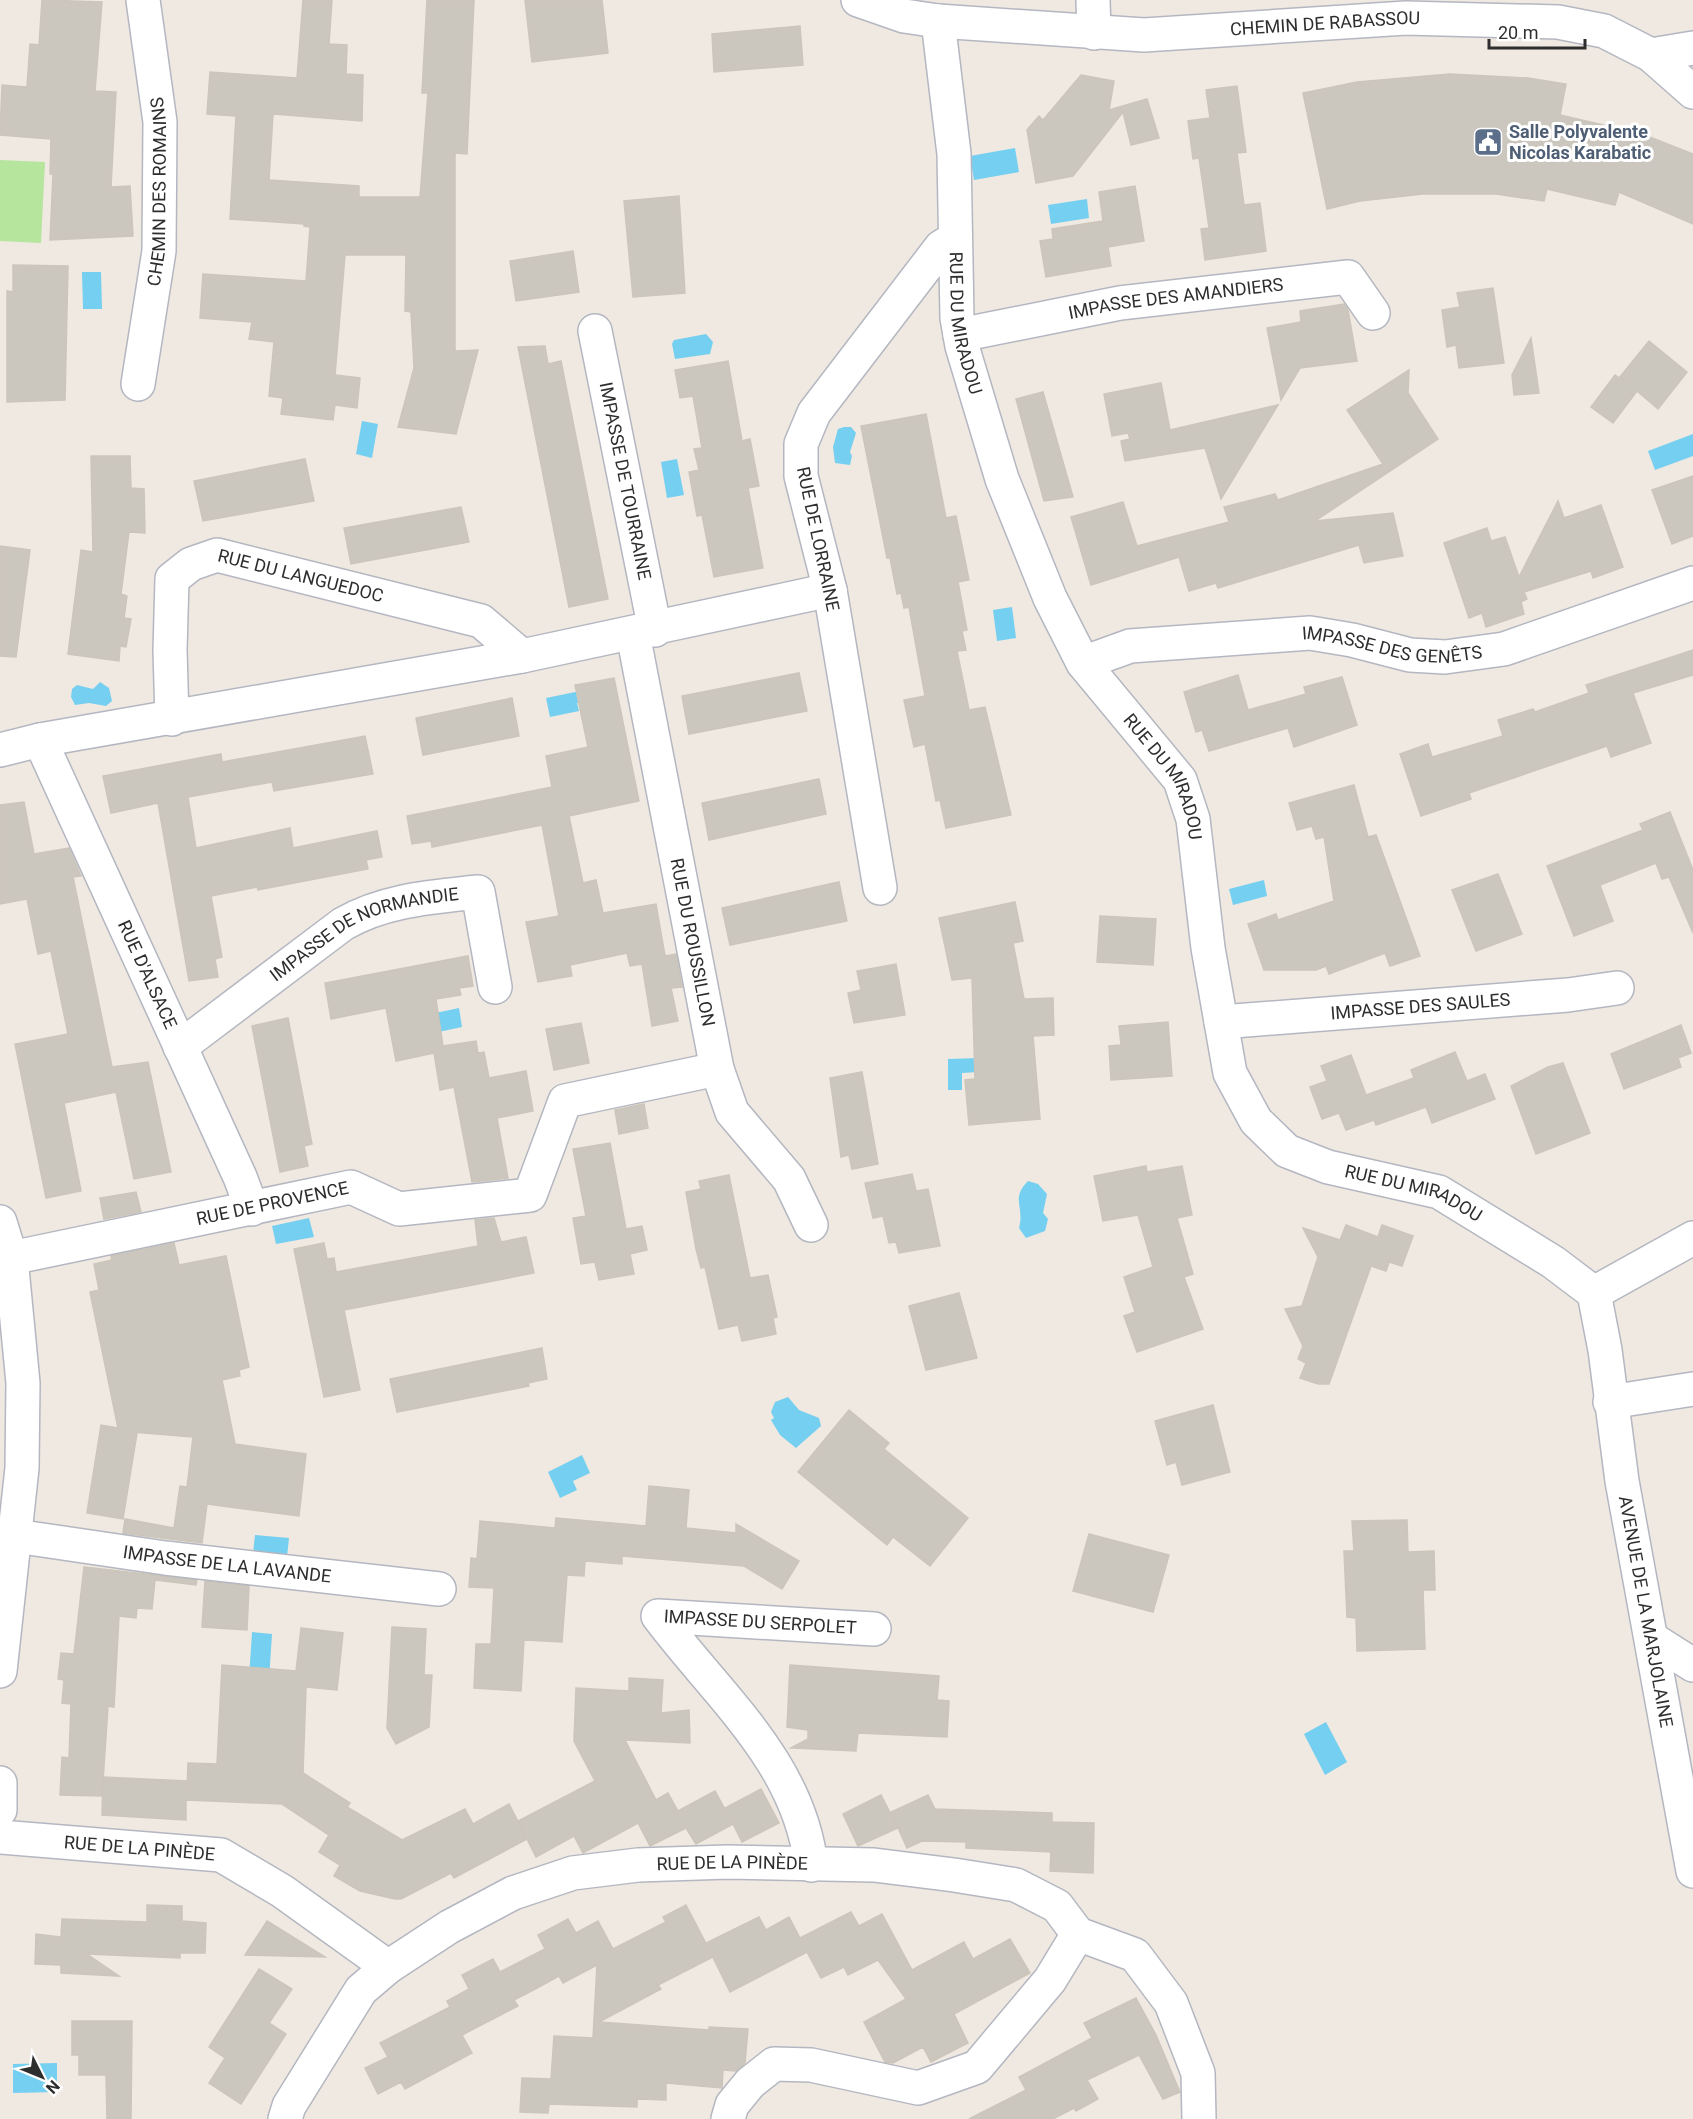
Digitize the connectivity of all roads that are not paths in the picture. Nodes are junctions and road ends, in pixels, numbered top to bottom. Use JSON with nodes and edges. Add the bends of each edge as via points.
{"nodes":[{"id":1,"x":143,"y":0,"type":"edge"},
{"id":2,"x":858,"y":0,"type":"edge"},
{"id":3,"x":1093,"y":0,"type":"edge"},
{"id":4,"x":938,"y":21,"type":"junction"},
{"id":5,"x":1094,"y":33,"type":"junction"},
{"id":6,"x":1693,"y":48,"type":"edge"},
{"id":7,"x":1651,"y":55,"type":"junction"},
{"id":8,"x":1693,"y":92,"type":"edge"},
{"id":9,"x":954,"y":238,"type":"junction"},
{"id":10,"x":1373,"y":314,"type":"dead end"},
{"id":11,"x":595,"y":331,"type":"dead end"},
{"id":12,"x":960,"y":335,"type":"junction"},
{"id":13,"x":138,"y":384,"type":"dead end"},
{"id":14,"x":1693,"y":583,"type":"edge"},
{"id":15,"x":830,"y":590,"type":"junction"},
{"id":16,"x":644,"y":632,"type":"junction"},
{"id":17,"x":522,"y":656,"type":"junction"},
{"id":18,"x":1083,"y":663,"type":"junction"},
{"id":19,"x":172,"y":719,"type":"junction"},
{"id":20,"x":40,"y":740,"type":"junction"},
{"id":21,"x":0,"y":750,"type":"edge"},
{"id":22,"x":880,"y":888,"type":"dead end"},
{"id":23,"x":495,"y":987,"type":"dead end"},
{"id":24,"x":1617,"y":988,"type":"dead end"},
{"id":25,"x":1221,"y":1022,"type":"junction"},
{"id":26,"x":180,"y":1047,"type":"junction"},
{"id":27,"x":717,"y":1069,"type":"junction"},
{"id":28,"x":252,"y":1209,"type":"junction"},
{"id":29,"x":0,"y":1222,"type":"edge"},
{"id":30,"x":810,"y":1225,"type":"dead end"},
{"id":31,"x":1693,"y":1238,"type":"edge"},
{"id":32,"x":11,"y":1258,"type":"junction"},
{"id":33,"x":1594,"y":1293,"type":"junction"},
{"id":34,"x":1693,"y":1389,"type":"edge"},
{"id":35,"x":1610,"y":1402,"type":"junction"},
{"id":36,"x":15,"y":1536,"type":"junction"},
{"id":37,"x":439,"y":1589,"type":"dead end"},
{"id":38,"x":874,"y":1629,"type":"dead end"},
{"id":39,"x":1652,"y":1639,"type":"junction"},
{"id":40,"x":1693,"y":1665,"type":"edge"},
{"id":41,"x":0,"y":1671,"type":"edge"},
{"id":42,"x":1684,"y":1763,"type":"edge"},
{"id":43,"x":0,"y":1783,"type":"edge"},
{"id":44,"x":0,"y":1810,"type":"edge"},
{"id":45,"x":0,"y":1837,"type":"edge"},
{"id":46,"x":811,"y":1865,"type":"junction"},
{"id":47,"x":1693,"y":1871,"type":"edge"},
{"id":48,"x":1078,"y":1934,"type":"junction"},
{"id":49,"x":388,"y":1967,"type":"junction"},
{"id":50,"x":285,"y":2119,"type":"edge"},
{"id":51,"x":728,"y":2119,"type":"edge"},
{"id":52,"x":1199,"y":2119,"type":"edge"}],
"edges":[{"from":1,"to":13,"type":"street","name":"CHEMIN DES ROMAINS","via":[[160,122],[159,251]]},
{"from":2,"to":4,"type":"street","name":"CHEMIN DE RABASSOU","via":[[904,16]]},
{"from":3,"to":5,"type":"street"},
{"from":4,"to":5,"type":"street","name":"CHEMIN DE RABASSOU"},
{"from":4,"to":9,"type":"street","name":"RUE DU MIRADOU","via":[[954,154]]},
{"from":5,"to":7,"type":"street","name":"CHEMIN DE RABASSOU","via":[[1144,35],[1406,18],[1558,22],[1604,31]]},
{"from":6,"to":7,"type":"street"},
{"from":7,"to":8,"type":"street","name":"CHEMIN DE RABASSOU"},
{"from":9,"to":12,"type":"street","name":"RUE DU MIRADOU"},
{"from":9,"to":15,"type":"street","name":"RUE DE LORRAINE","via":[[941,247],[814,413],[801,444],[801,476]]},
{"from":10,"to":12,"type":"street","name":"IMPASSE DES AMANDIERS","via":[[1348,277],[1120,303]]},
{"from":11,"to":16,"type":"street","name":"IMPASSE DE TOURRAINE"},
{"from":12,"to":18,"type":"street","name":"RUE DU MIRADOU","via":[[1002,479],[1050,598]]},
{"from":14,"to":18,"type":"street","name":"IMPASSE DES GENÊTS","via":[[1504,649],[1445,657],[1410,655],[1310,633],[1130,646]]},
{"from":15,"to":16,"type":"street"},
{"from":15,"to":22,"type":"street","name":"RUE DE LORRAINE"},
{"from":16,"to":17,"type":"street"},
{"from":16,"to":27,"type":"street","name":"RUE DU ROUSSILLON"},
{"from":17,"to":19,"type":"street"},
{"from":17,"to":19,"type":"street","name":"RUE DU LANGUEDOC","via":[[481,621],[217,555],[190,564],[172,579]]},
{"from":18,"to":25,"type":"street","name":"RUE DU MIRADOU","via":[[1180,780],[1193,819]]},
{"from":19,"to":20,"type":"street"},
{"from":20,"to":21,"type":"street"},
{"from":20,"to":26,"type":"street","name":"RUE D'ALSACE"},
{"from":23,"to":26,"type":"street","name":"IMPASSE DE NORMANDIE","via":[[478,892],[413,899],[364,912],[342,924]]},
{"from":24,"to":25,"type":"street","name":"IMPASSE DES SAULES"},
{"from":25,"to":33,"type":"street","name":"RUE DU MIRADOU","via":[[1230,1072],[1256,1121],[1287,1151],[1328,1167],[1439,1192],[1553,1262]]},
{"from":26,"to":28,"type":"street","name":"RUE D'ALSACE"},
{"from":27,"to":28,"type":"street","name":"RUE DE PROVENCE","via":[[565,1101],[530,1195],[399,1209],[351,1187]]},
{"from":27,"to":30,"type":"street","name":"RUE DU ROUSSILLON","via":[[732,1112],[789,1179]]},
{"from":28,"to":32,"type":"street","name":"RUE DE PROVENCE"},
{"from":29,"to":32,"type":"street"},
{"from":31,"to":33,"type":"street"},
{"from":32,"to":36,"type":"street","via":[[23,1383],[22,1468]]},
{"from":33,"to":35,"type":"street","name":"AVENUE DE LA MARJOLAINE"},
{"from":34,"to":35,"type":"street"},
{"from":35,"to":39,"type":"street","name":"AVENUE DE LA MARJOLAINE"},
{"from":36,"to":37,"type":"street","name":"IMPASSE DE LA LAVANDE","via":[[165,1558]]},
{"from":36,"to":41,"type":"street"},
{"from":38,"to":46,"type":"street","name":"IMPASSE DU SERPOLET","via":[[658,1616],[776,1763],[808,1835]]},
{"from":39,"to":40,"type":"street"},
{"from":39,"to":42,"type":"street","name":"AVENUE DE LA MARJOLAINE"},
{"from":42,"to":47,"type":"street","name":"AVENUE DE LA MARJOLAINE"},
{"from":43,"to":44,"type":"street"},
{"from":45,"to":49,"type":"street","name":"RUE DE LA PINÈDE","via":[[221,1855],[282,1891]]},
{"from":46,"to":48,"type":"street","name":"RUE DE LA PINÈDE","via":[[874,1865],[1016,1885],[1057,1906]]},
{"from":46,"to":49,"type":"street","name":"RUE DE LA PINÈDE","via":[[728,1862],[573,1873],[513,1893]]},
{"from":48,"to":51,"type":"street","via":[[1050,1980],[977,2067],[918,2088],[811,2065],[774,2064],[732,2105]]},
{"from":48,"to":52,"type":"street","via":[[1135,1955],[1171,2003],[1198,2073]]},
{"from":49,"to":50,"type":"street","name":"RUE DE LA PINÈDE","via":[[361,1990],[289,2106]]}]}
